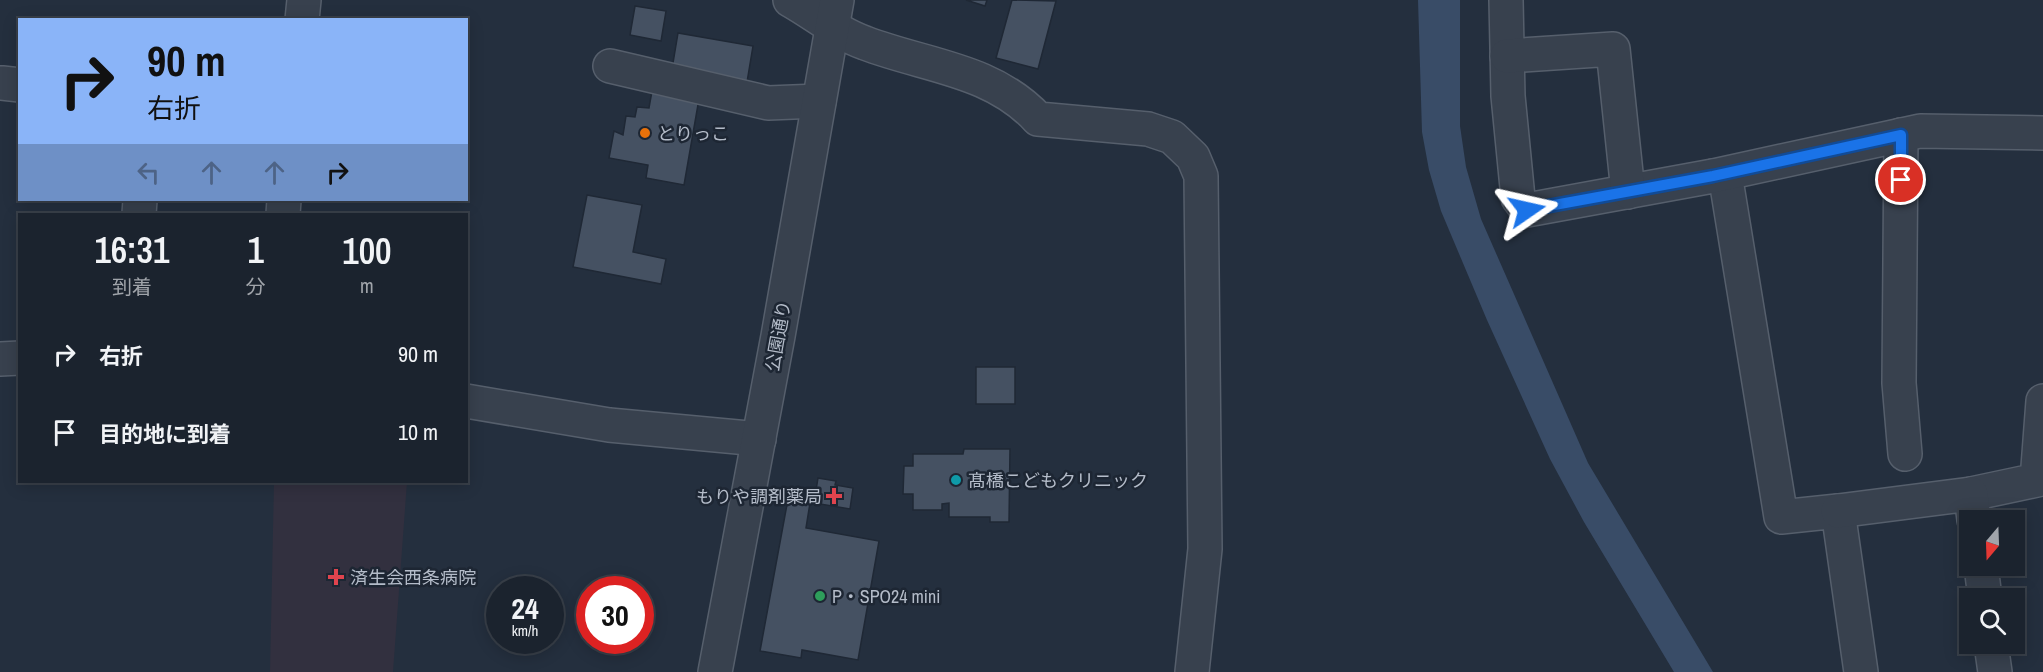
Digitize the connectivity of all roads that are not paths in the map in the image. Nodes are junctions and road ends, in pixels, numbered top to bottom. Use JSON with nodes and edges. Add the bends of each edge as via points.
{"nodes":[{"id":1,"x":304,"y":0,"type":"edge"},
{"id":2,"x":790,"y":0,"type":"edge"},
{"id":3,"x":1506,"y":0,"type":"edge"},
{"id":4,"x":835,"y":14,"type":"edge"},
{"id":5,"x":302,"y":18,"type":"edge"},
{"id":6,"x":1507,"y":56,"type":"junction"},
{"id":7,"x":610,"y":66,"type":"dead end"},
{"id":8,"x":819,"y":101,"type":"junction"},
{"id":9,"x":2043,"y":133,"type":"edge"},
{"id":10,"x":1901,"y":135,"type":"junction"},
{"id":11,"x":1713,"y":176,"type":"junction"},
{"id":12,"x":1628,"y":192,"type":"junction"},
{"id":13,"x":18,"y":358,"type":"edge"},
{"id":14,"x":0,"y":359,"type":"edge"},
{"id":15,"x":468,"y":401,"type":"edge"},
{"id":16,"x":2043,"y":401,"type":"edge"},
{"id":17,"x":759,"y":439,"type":"junction"},
{"id":18,"x":1905,"y":454,"type":"dead end"},
{"id":19,"x":1973,"y":507,"type":"edge"},
{"id":20,"x":1838,"y":511,"type":"junction"},
{"id":21,"x":1992,"y":654,"type":"edge"},
{"id":22,"x":715,"y":672,"type":"edge"},
{"id":23,"x":1192,"y":672,"type":"edge"},
{"id":24,"x":1861,"y":672,"type":"edge"},
{"id":25,"x":1995,"y":672,"type":"edge"}],
"edges":[{"from":1,"to":5,"type":"street"},
{"from":2,"to":4,"type":"street"},
{"from":3,"to":6,"type":"street"},
{"from":4,"to":8,"type":"street","name":"公園通り"},
{"from":4,"to":23,"type":"street","via":[[864,43],[973,74],[1022,101],[1038,119],[1148,129],[1172,137],[1193,157],[1201,176],[1204,261],[1206,549]]},
{"from":6,"to":12,"type":"street","via":[[1613,49]]},
{"from":6,"to":12,"type":"street","via":[[1518,198],[1527,210]]},
{"from":7,"to":8,"type":"street","via":[[768,103]]},
{"from":8,"to":17,"type":"street","name":"公園通り"},
{"from":9,"to":10,"type":"street","via":[[1920,131]]},
{"from":10,"to":11,"type":"street"},
{"from":10,"to":18,"type":"street","via":[[1899,383]]},
{"from":11,"to":12,"type":"street"},
{"from":11,"to":20,"type":"street","via":[[1726,180],[1781,517]]},
{"from":13,"to":14,"type":"street"},
{"from":15,"to":17,"type":"street","via":[[609,425]]},
{"from":16,"to":19,"type":"street","via":[[2037,480]]},
{"from":17,"to":22,"type":"street","name":"公園通り"},
{"from":19,"to":20,"type":"street"},
{"from":20,"to":24,"type":"street"},
{"from":21,"to":25,"type":"street"}]}
